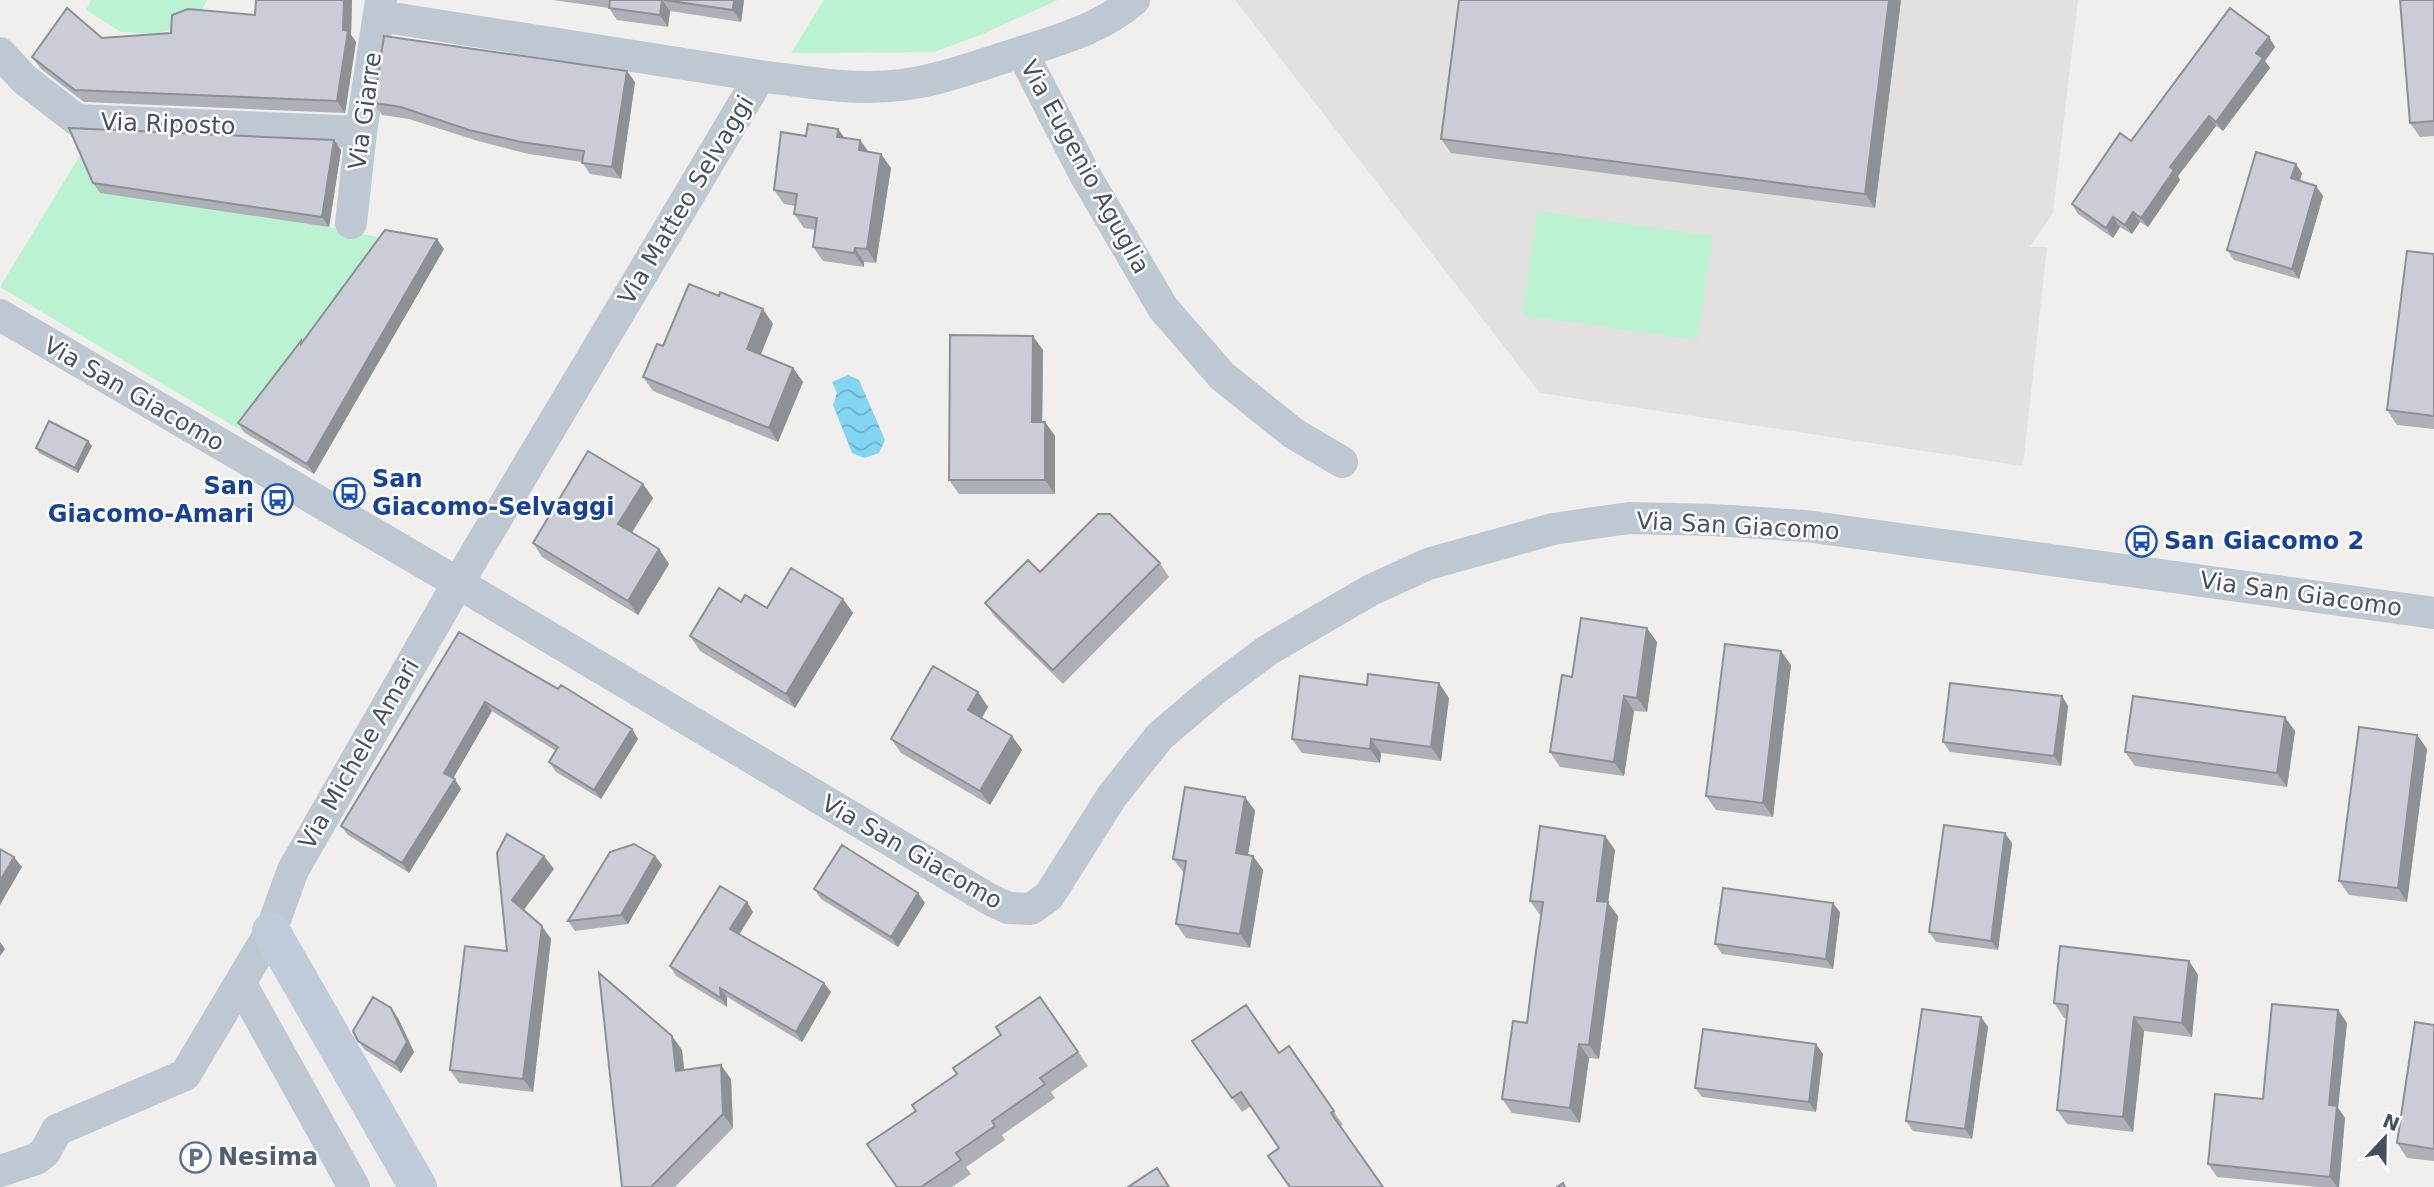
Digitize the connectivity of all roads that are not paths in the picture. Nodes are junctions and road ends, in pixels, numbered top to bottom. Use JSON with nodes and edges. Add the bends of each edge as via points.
{"nodes":[{"id":1,"x":1134,"y":0,"type":"edge"},
{"id":2,"x":380,"y":8,"type":"edge"},
{"id":3,"x":1022,"y":52,"type":"junction"},
{"id":4,"x":0,"y":53,"type":"edge"},
{"id":5,"x":760,"y":76,"type":"junction"},
{"id":6,"x":361,"y":132,"type":"junction"},
{"id":7,"x":351,"y":223,"type":"dead end"},
{"id":8,"x":0,"y":315,"type":"edge"},
{"id":9,"x":1342,"y":462,"type":"dead end"},
{"id":10,"x":457,"y":583,"type":"junction"},
{"id":11,"x":2434,"y":613,"type":"edge"},
{"id":12,"x":271,"y":931,"type":"junction"},
{"id":13,"x":241,"y":985,"type":"junction"},
{"id":14,"x":0,"y":1171,"type":"edge"},
{"id":15,"x":354,"y":1187,"type":"edge"},
{"id":16,"x":418,"y":1187,"type":"edge"}],
"edges":[{"from":1,"to":3,"type":"street","via":[[1084,31]]},
{"from":2,"to":5,"type":"street","name":"Via Matteo Selvaggi"},
{"from":2,"to":6,"type":"street","name":"Via Giarre"},
{"from":3,"to":5,"type":"street","name":"Via Eugenio Aguglia","via":[[900,85],[835,86]]},
{"from":3,"to":9,"type":"street","name":"Via Eugenio Aguglia","via":[[1085,175],[1163,308],[1222,376],[1293,433]]},
{"from":4,"to":6,"type":"street","name":"Via Riposto","via":[[24,79],[77,120]]},
{"from":5,"to":10,"type":"street","name":"Via Matteo Selvaggi"},
{"from":6,"to":7,"type":"street","name":"Via Giarre"},
{"from":8,"to":10,"type":"street","name":"Via San Giacomo"},
{"from":10,"to":11,"type":"street","name":"Via San Giacomo","via":[[989,900],[1009,908],[1031,909],[1049,896],[1112,796],[1160,737],[1268,650],[1370,590],[1428,564],[1553,529],[1629,518],[1806,526]]},
{"from":10,"to":12,"type":"street","name":"Via Michele Amari","via":[[293,870]]},
{"from":12,"to":13,"type":"street","name":"Via Michele Amari"},
{"from":12,"to":16,"type":"main road"},
{"from":13,"to":14,"type":"street","name":"Via Michele Amari","via":[[185,1075],[57,1130],[36,1159]]},
{"from":13,"to":15,"type":"street"}]}
